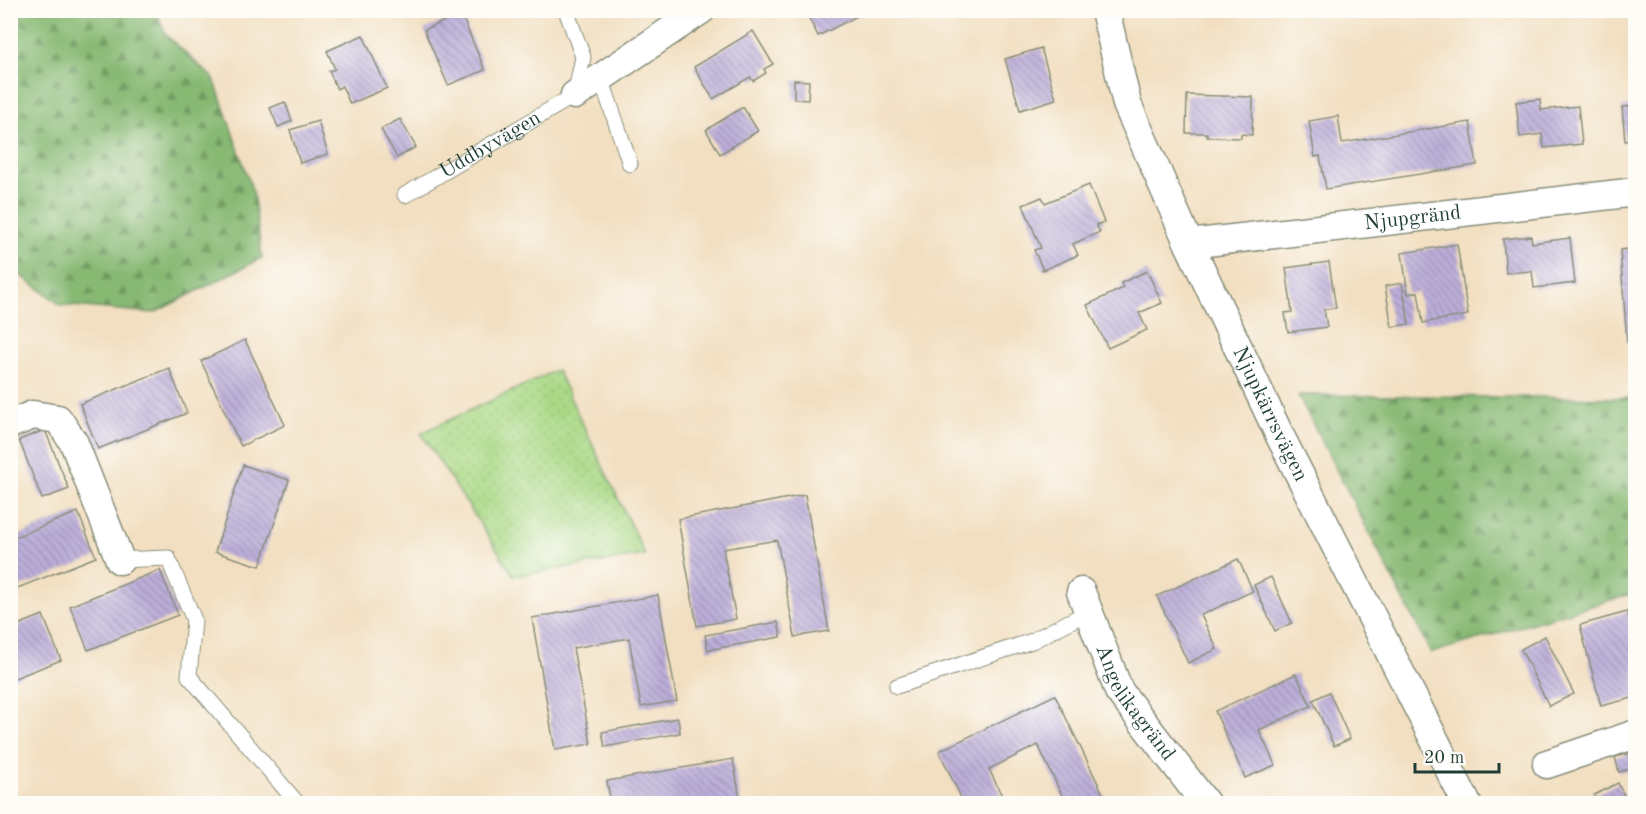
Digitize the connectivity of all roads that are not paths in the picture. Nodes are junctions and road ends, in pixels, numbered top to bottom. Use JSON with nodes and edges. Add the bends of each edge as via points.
{"nodes":[{"id":1,"x":566,"y":10,"type":"edge"},
{"id":2,"x":701,"y":10,"type":"edge"},
{"id":3,"x":1106,"y":10,"type":"edge"},
{"id":4,"x":601,"y":78,"type":"junction"},
{"id":5,"x":575,"y":95,"type":"junction"},
{"id":6,"x":630,"y":164,"type":"dead end"},
{"id":7,"x":1635,"y":192,"type":"edge"},
{"id":8,"x":405,"y":195,"type":"dead end"},
{"id":9,"x":1189,"y":244,"type":"junction"},
{"id":10,"x":10,"y":424,"type":"edge"},
{"id":11,"x":120,"y":560,"type":"joint"},
{"id":12,"x":1085,"y":602,"type":"joint"},
{"id":13,"x":897,"y":686,"type":"dead end"},
{"id":14,"x":1635,"y":734,"type":"edge"},
{"id":15,"x":1547,"y":764,"type":"dead end"},
{"id":16,"x":298,"y":804,"type":"edge"},
{"id":17,"x":1206,"y":804,"type":"edge"},
{"id":18,"x":1467,"y":804,"type":"edge"}],
"edges":[{"from":1,"to":5,"type":"lane","via":[[583,57]]},
{"from":2,"to":4,"type":"street","name":"Uddbyvägen"},
{"from":3,"to":9,"type":"street","name":"Njupkärrsvägen","via":[[1127,104]]},
{"from":4,"to":5,"type":"street","name":"Uddbyvägen"},
{"from":4,"to":6,"type":"lane"},
{"from":5,"to":8,"type":"lane","name":"Uddbyvägen"},
{"from":7,"to":9,"type":"street","name":"Njupgränd"},
{"from":9,"to":18,"type":"street","name":"Njupkärrsvägen","via":[[1280,436]]},
{"from":10,"to":11,"type":"street","via":[[33,415],[58,419],[74,443]]},
{"from":11,"to":16,"type":"lane","via":[[168,558],[194,620],[189,676]]},
{"from":12,"to":13,"type":"lane","via":[[1032,641]]},
{"from":12,"to":17,"type":"street","name":"Angelikagränd","via":[[1119,691]]},
{"from":14,"to":15,"type":"street"}]}
